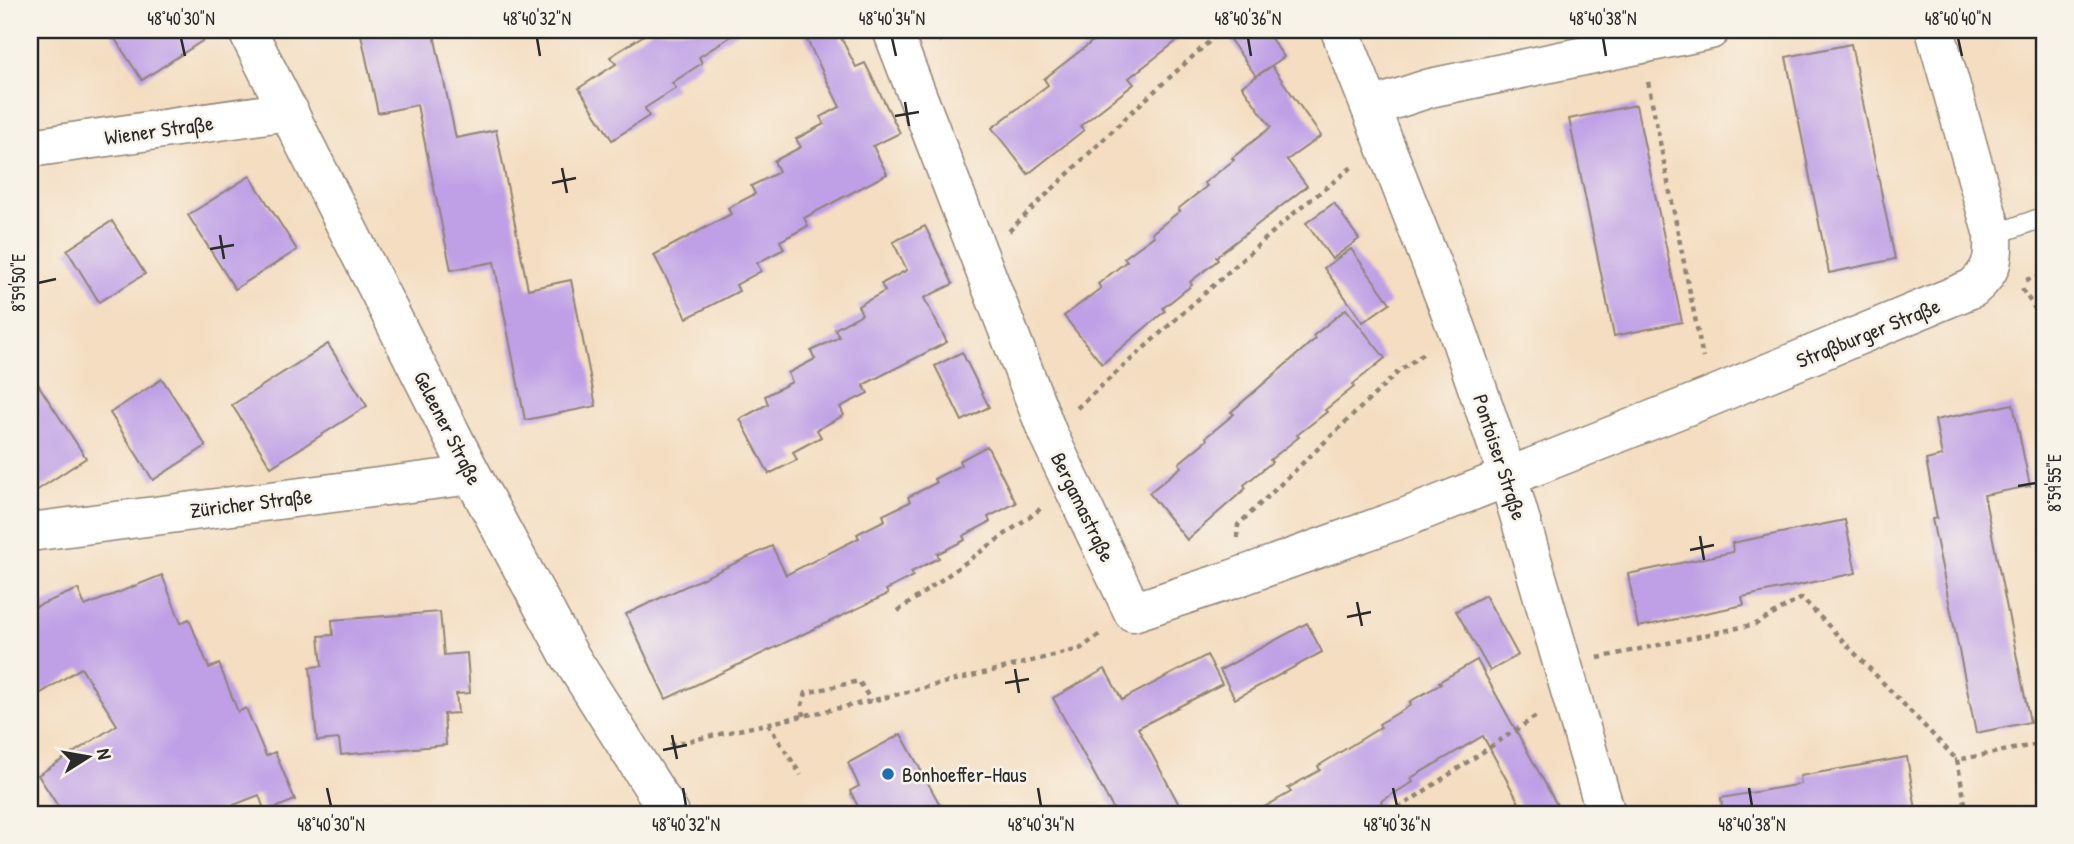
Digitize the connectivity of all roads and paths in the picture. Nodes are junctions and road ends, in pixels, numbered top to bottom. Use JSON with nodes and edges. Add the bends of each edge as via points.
{"nodes":[{"id":1,"x":247,"y":30,"type":"edge"},
{"id":2,"x":892,"y":30,"type":"edge"},
{"id":3,"x":1222,"y":30,"type":"edge"},
{"id":4,"x":1340,"y":30,"type":"edge"},
{"id":5,"x":1710,"y":30,"type":"edge"},
{"id":6,"x":1935,"y":30,"type":"edge"},
{"id":7,"x":1641,"y":43,"type":"junction"},
{"id":8,"x":289,"y":111,"type":"junction"},
{"id":9,"x":1378,"y":124,"type":"junction"},
{"id":10,"x":30,"y":148,"type":"edge"},
{"id":11,"x":2044,"y":217,"type":"edge"},
{"id":12,"x":1993,"y":235,"type":"junction"},
{"id":13,"x":981,"y":257,"type":"junction"},
{"id":14,"x":2018,"y":282,"type":"dead end"},
{"id":15,"x":2044,"y":322,"type":"edge"},
{"id":16,"x":1457,"y":329,"type":"junction"},
{"id":17,"x":1710,"y":397,"type":"junction"},
{"id":18,"x":1048,"y":434,"type":"junction"},
{"id":19,"x":472,"y":475,"type":"junction"},
{"id":20,"x":1508,"y":477,"type":"junction"},
{"id":21,"x":1073,"y":487,"type":"junction"},
{"id":22,"x":1238,"y":525,"type":"dead end"},
{"id":23,"x":30,"y":532,"type":"edge"},
{"id":24,"x":898,"y":611,"type":"dead end"},
{"id":25,"x":1080,"y":649,"type":"dead end"},
{"id":26,"x":1567,"y":679,"type":"junction"},
{"id":27,"x":870,"y":701,"type":"junction"},
{"id":28,"x":804,"y":716,"type":"junction"},
{"id":29,"x":768,"y":724,"type":"junction"},
{"id":30,"x":2044,"y":743,"type":"edge"},
{"id":31,"x":631,"y":754,"type":"junction"},
{"id":32,"x":1956,"y":760,"type":"junction"},
{"id":33,"x":801,"y":775,"type":"dead end"},
{"id":34,"x":670,"y":814,"type":"edge"},
{"id":35,"x":1390,"y":814,"type":"edge"},
{"id":36,"x":1606,"y":814,"type":"edge"},
{"id":37,"x":1967,"y":814,"type":"edge"}],
"edges":[{"from":1,"to":8,"type":"street","name":"Geleener Straße"},
{"from":2,"to":13,"type":"street","name":"Bergamastraße"},
{"from":3,"to":13,"type":"path"},
{"from":4,"to":9,"type":"street","name":"Pontoiser Straße"},
{"from":5,"to":7,"type":"street"},
{"from":6,"to":12,"type":"street","name":"Straßburger Straße"},
{"from":7,"to":9,"type":"street","via":[[1430,88]]},
{"from":7,"to":17,"type":"path"},
{"from":8,"to":10,"type":"street","name":"Wiener Straße"},
{"from":8,"to":19,"type":"street","name":"Geleener Straße"},
{"from":9,"to":16,"type":"street","name":"Pontoiser Straße"},
{"from":9,"to":18,"type":"path","via":[[1293,214]]},
{"from":11,"to":12,"type":"lane"},
{"from":12,"to":17,"type":"street","name":"Straßburger Straße","via":[[1988,275],[1973,288]]},
{"from":13,"to":18,"type":"street","name":"Bergamastraße"},
{"from":14,"to":15,"type":"path"},
{"from":16,"to":20,"type":"street","name":"Pontoiser Straße"},
{"from":16,"to":22,"type":"path","via":[[1396,373]]},
{"from":17,"to":20,"type":"street","name":"Straßburger Straße"},
{"from":18,"to":21,"type":"street","name":"Bergamastraße"},
{"from":19,"to":23,"type":"street","name":"Züricher Straße"},
{"from":19,"to":31,"type":"street","name":"Geleener Straße","via":[[568,653]]},
{"from":20,"to":21,"type":"street","name":"Bergamastraße","via":[[1133,612]]},
{"from":20,"to":26,"type":"street","name":"Pontoiser Straße"},
{"from":21,"to":24,"type":"path"},
{"from":25,"to":27,"type":"path"},
{"from":26,"to":32,"type":"path","via":[[1756,624],[1802,598]]},
{"from":26,"to":35,"type":"path"},
{"from":26,"to":36,"type":"street","name":"Pontoiser Straße"},
{"from":27,"to":28,"type":"path"},
{"from":27,"to":28,"type":"path","via":[[859,681],[806,693]]},
{"from":28,"to":29,"type":"path"},
{"from":29,"to":31,"type":"path"},
{"from":29,"to":33,"type":"path"},
{"from":30,"to":32,"type":"path"},
{"from":31,"to":34,"type":"street","name":"Geleener Straße"},
{"from":32,"to":37,"type":"path"}]}
